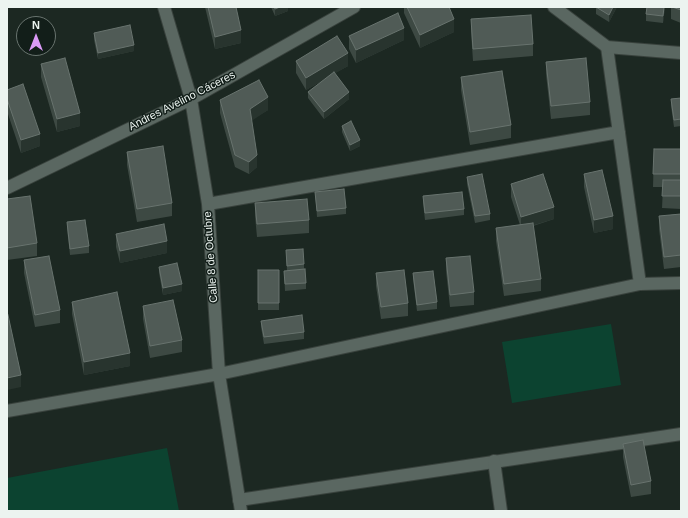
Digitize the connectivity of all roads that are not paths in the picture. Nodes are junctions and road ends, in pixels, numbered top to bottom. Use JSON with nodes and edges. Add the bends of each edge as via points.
{"nodes":[{"id":1,"x":164,"y":7,"type":"edge"},
{"id":2,"x":354,"y":7,"type":"edge"},
{"id":3,"x":554,"y":7,"type":"edge"},
{"id":4,"x":607,"y":47,"type":"junction"},
{"id":5,"x":681,"y":53,"type":"edge"},
{"id":6,"x":191,"y":99,"type":"junction"},
{"id":7,"x":619,"y":132,"type":"junction"},
{"id":8,"x":7,"y":188,"type":"edge"},
{"id":9,"x":208,"y":204,"type":"junction"},
{"id":10,"x":681,"y":283,"type":"edge"},
{"id":11,"x":640,"y":284,"type":"junction"},
{"id":12,"x":219,"y":374,"type":"junction"},
{"id":13,"x":7,"y":410,"type":"edge"},
{"id":14,"x":681,"y":434,"type":"edge"},
{"id":15,"x":494,"y":462,"type":"junction"},
{"id":16,"x":240,"y":506,"type":"edge"},
{"id":17,"x":501,"y":511,"type":"edge"}],
"edges":[{"from":1,"to":6,"type":"street","name":"Calle 8 de Octubre"},
{"from":2,"to":6,"type":"street","name":"Andres Avelino Cáceres"},
{"from":3,"to":4,"type":"street"},
{"from":4,"to":5,"type":"street"},
{"from":4,"to":7,"type":"street"},
{"from":6,"to":8,"type":"street","name":"Andres Avelino Cáceres"},
{"from":6,"to":9,"type":"street","name":"Calle 8 de Octubre"},
{"from":7,"to":9,"type":"street"},
{"from":7,"to":11,"type":"street"},
{"from":9,"to":12,"type":"street","name":"Calle 8 de Octubre"},
{"from":10,"to":11,"type":"street"},
{"from":11,"to":12,"type":"street"},
{"from":12,"to":13,"type":"street"},
{"from":12,"to":16,"type":"street","name":"Calle 8 de Octubre"},
{"from":14,"to":15,"type":"street"},
{"from":15,"to":16,"type":"street"},
{"from":15,"to":17,"type":"street"}]}
